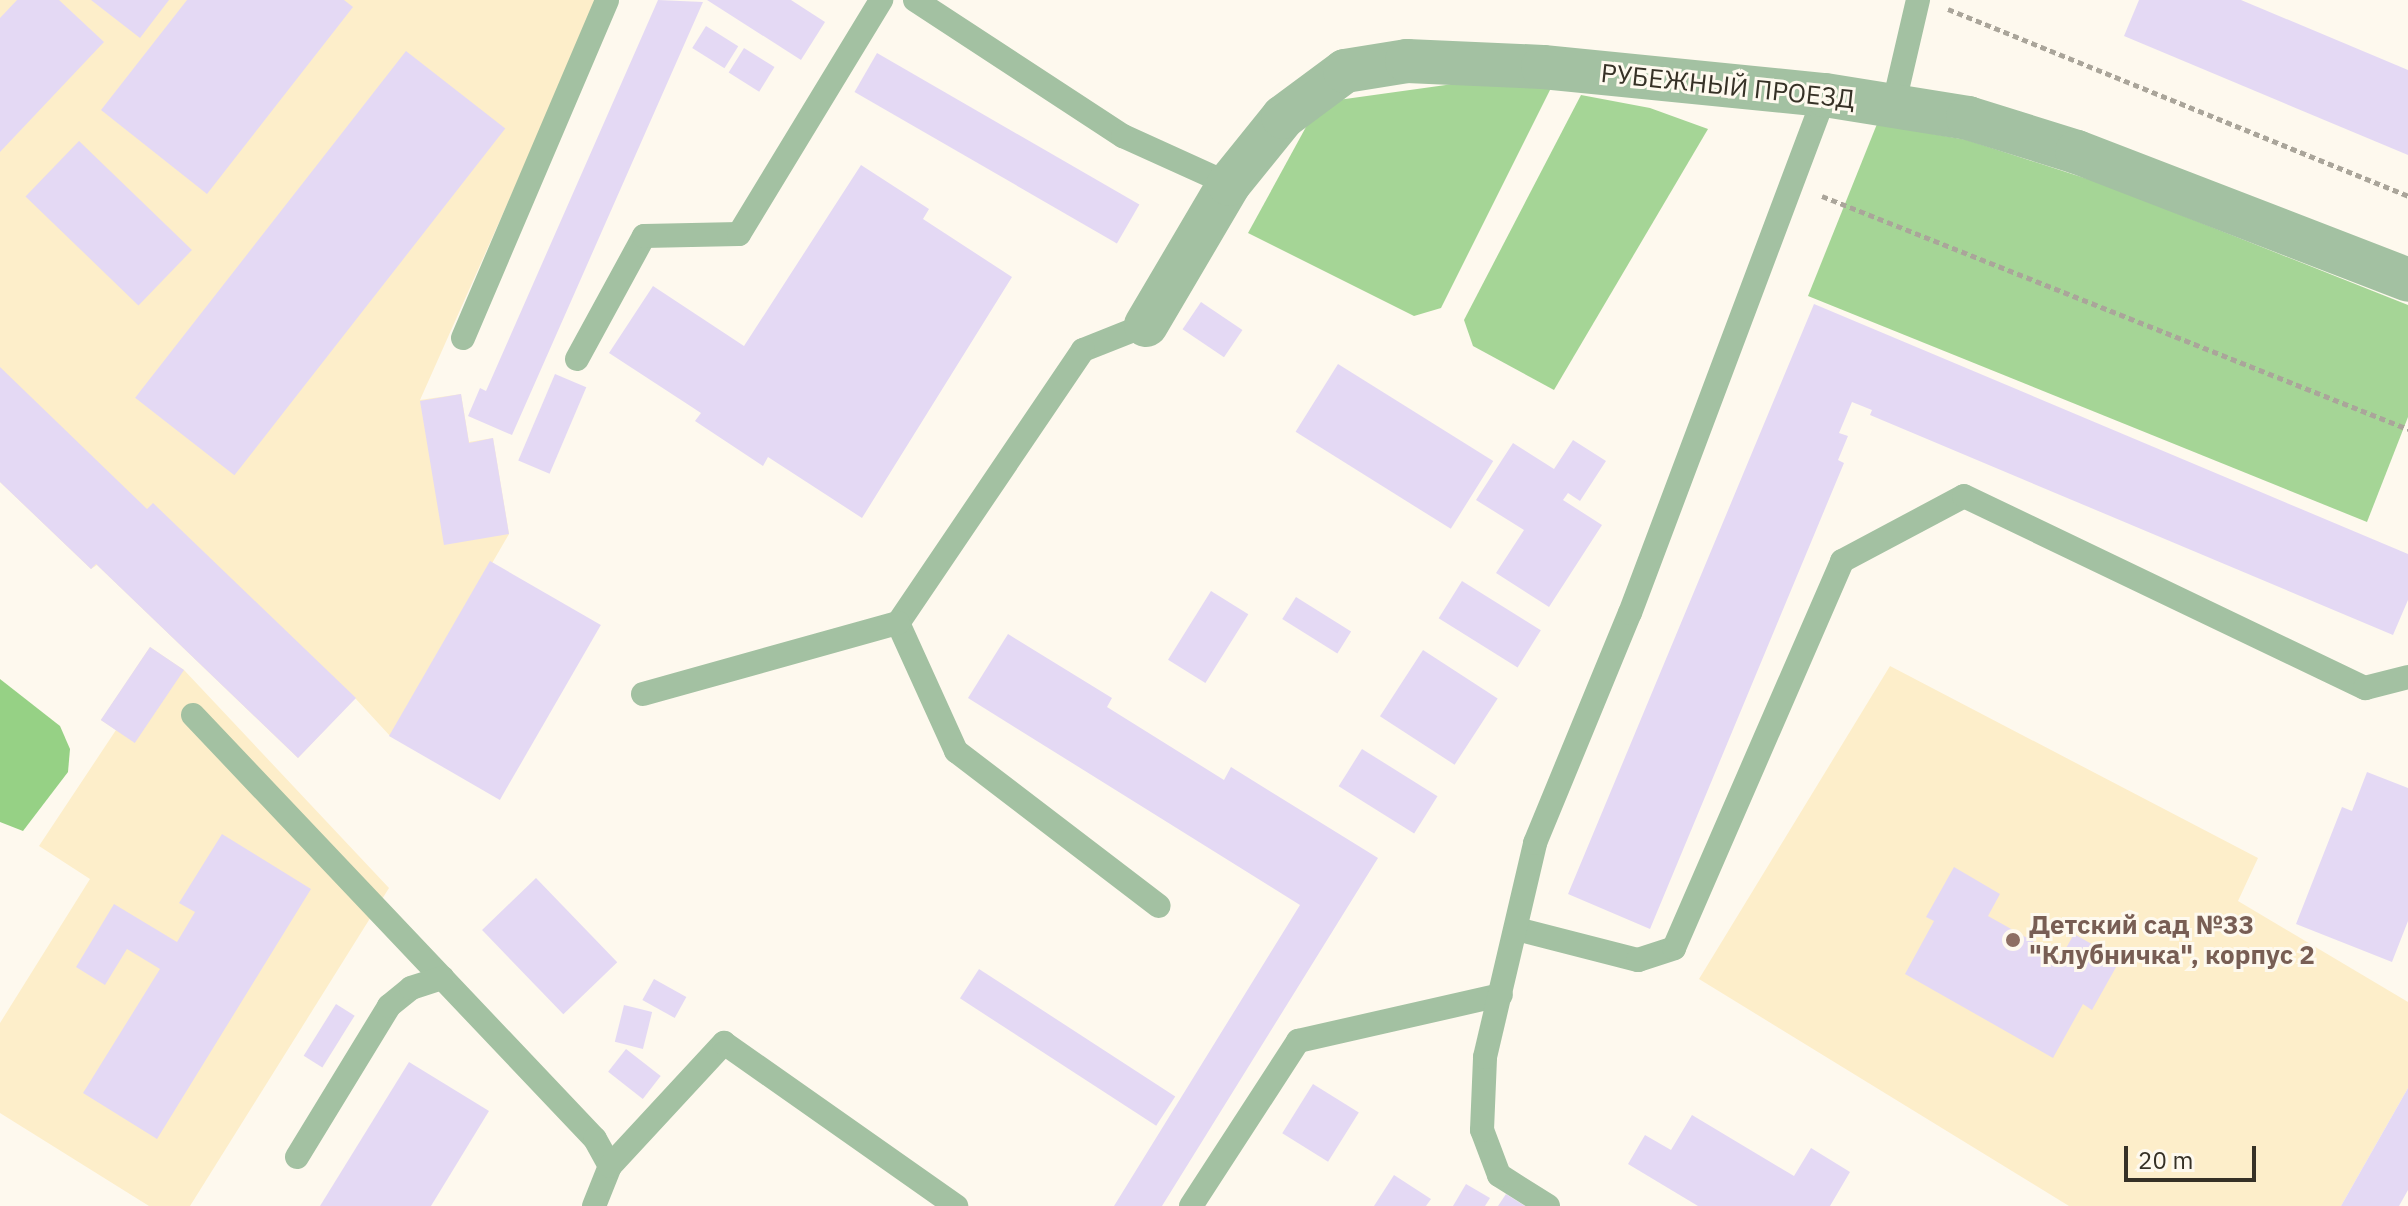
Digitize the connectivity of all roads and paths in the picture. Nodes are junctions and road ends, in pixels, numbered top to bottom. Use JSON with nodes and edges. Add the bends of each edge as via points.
{"nodes":[{"id":1,"x":607,"y":0,"type":"edge"},
{"id":2,"x":881,"y":0,"type":"edge"},
{"id":3,"x":915,"y":0,"type":"edge"},
{"id":4,"x":1929,"y":3,"type":"edge"},
{"id":5,"x":1825,"y":95,"type":"junction"},
{"id":6,"x":1894,"y":103,"type":"junction"},
{"id":7,"x":1229,"y":184,"type":"junction"},
{"id":8,"x":1791,"y":184,"type":"junction"},
{"id":9,"x":2408,"y":196,"type":"edge"},
{"id":10,"x":2408,"y":280,"type":"edge"},
{"id":11,"x":1146,"y":325,"type":"joint"},
{"id":12,"x":463,"y":338,"type":"dead end"},
{"id":13,"x":577,"y":359,"type":"dead end"},
{"id":14,"x":2408,"y":429,"type":"edge"},
{"id":15,"x":898,"y":623,"type":"junction"},
{"id":16,"x":2408,"y":677,"type":"edge"},
{"id":17,"x":643,"y":694,"type":"dead end"},
{"id":18,"x":193,"y":715,"type":"dead end"},
{"id":19,"x":1159,"y":906,"type":"dead end"},
{"id":20,"x":1517,"y":929,"type":"junction"},
{"id":21,"x":442,"y":978,"type":"junction"},
{"id":22,"x":1501,"y":995,"type":"junction"},
{"id":23,"x":297,"y":1157,"type":"dead end"},
{"id":24,"x":610,"y":1166,"type":"junction"},
{"id":25,"x":594,"y":1206,"type":"edge"},
{"id":26,"x":956,"y":1206,"type":"edge"},
{"id":27,"x":1191,"y":1206,"type":"edge"},
{"id":28,"x":1548,"y":1206,"type":"edge"}],
"edges":[{"from":1,"to":12,"type":"lane"},
{"from":2,"to":13,"type":"lane","via":[[739,234],[644,236]]},
{"from":3,"to":7,"type":"lane","via":[[1123,136]]},
{"from":4,"to":6,"type":"lane"},
{"from":4,"to":9,"type":"path"},
{"from":5,"to":6,"type":"street","name":"РУБЕЖНЫЙ ПРОЕЗД"},
{"from":5,"to":7,"type":"street","name":"РУБЕЖНЫЙ ПРОЕЗД","via":[[1543,67],[1407,61],[1360,68],[1345,71],[1283,117]]},
{"from":5,"to":8,"type":"lane"},
{"from":6,"to":10,"type":"street","name":"РУБЕЖНЫЙ ПРОЕЗД","via":[[1968,118],[2077,152]]},
{"from":7,"to":11,"type":"street","name":"РУБЕЖНЫЙ ПРОЕЗД"},
{"from":8,"to":14,"type":"path"},
{"from":8,"to":20,"type":"lane","via":[[1630,613],[1535,843]]},
{"from":11,"to":15,"type":"lane","via":[[1083,350]]},
{"from":15,"to":17,"type":"lane"},
{"from":15,"to":19,"type":"lane","via":[[956,751]]},
{"from":16,"to":20,"type":"lane","via":[[2365,688],[1964,496],[1842,561],[1674,948],[1638,960]]},
{"from":18,"to":21,"type":"lane"},
{"from":20,"to":22,"type":"lane"},
{"from":21,"to":23,"type":"lane","via":[[411,988],[389,1006]]},
{"from":21,"to":24,"type":"lane","via":[[595,1139]]},
{"from":22,"to":27,"type":"lane","via":[[1298,1041]]},
{"from":22,"to":28,"type":"lane","via":[[1485,1057],[1482,1130],[1499,1175]]},
{"from":24,"to":25,"type":"lane"},
{"from":24,"to":26,"type":"lane","via":[[724,1043]]}]}
